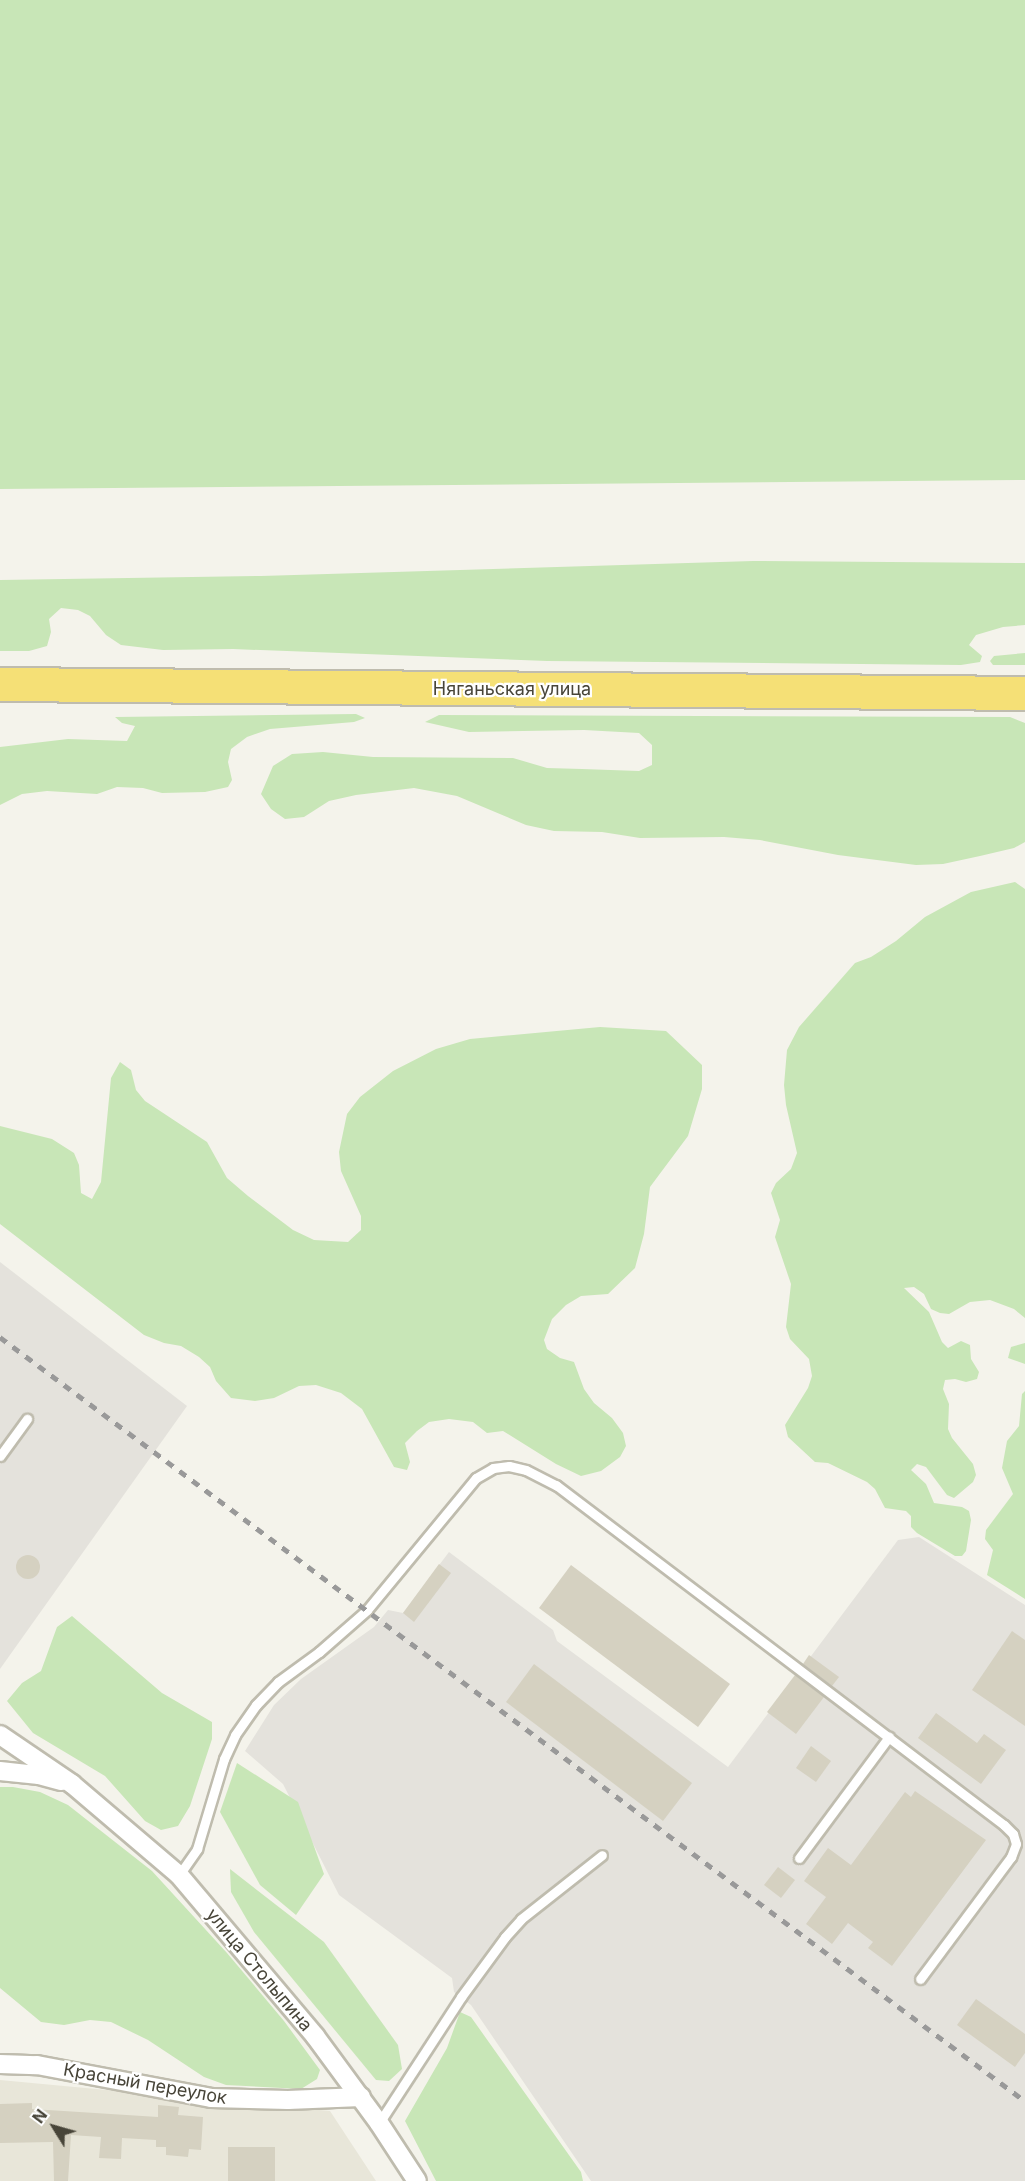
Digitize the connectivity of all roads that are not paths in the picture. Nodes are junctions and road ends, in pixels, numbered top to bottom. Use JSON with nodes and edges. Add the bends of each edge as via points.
{"nodes":[{"id":1,"x":0,"y":684,"type":"edge"},
{"id":2,"x":1025,"y":693,"type":"edge"},
{"id":3,"x":27,"y":1419,"type":"dead end"},
{"id":4,"x":0,"y":1456,"type":"edge"},
{"id":5,"x":0,"y":1735,"type":"edge"},
{"id":6,"x":889,"y":1737,"type":"junction"},
{"id":7,"x":0,"y":1771,"type":"edge"},
{"id":8,"x":72,"y":1784,"type":"junction"},
{"id":9,"x":602,"y":1855,"type":"dead end"},
{"id":10,"x":799,"y":1858,"type":"dead end"},
{"id":11,"x":179,"y":1875,"type":"junction"},
{"id":12,"x":920,"y":1979,"type":"dead end"},
{"id":13,"x":0,"y":2064,"type":"edge"},
{"id":14,"x":361,"y":2097,"type":"junction"},
{"id":15,"x":380,"y":2123,"type":"junction"},
{"id":16,"x":417,"y":2181,"type":"edge"}],
"edges":[{"from":1,"to":2,"type":"highway","name":"Няганьская улица"},
{"from":3,"to":4,"type":"lane"},
{"from":5,"to":8,"type":"street","name":"улица Столыпина"},
{"from":6,"to":10,"type":"lane"},
{"from":6,"to":11,"type":"lane","via":[[556,1485],[526,1470],[493,1468],[462,1493],[354,1623],[278,1682],[256,1705],[224,1759],[197,1849]]},
{"from":6,"to":12,"type":"lane","via":[[1004,1825],[1016,1844],[1011,1857]]},
{"from":7,"to":8,"type":"street","name":"улица Столыпина"},
{"from":8,"to":11,"type":"street","name":"улица Столыпина"},
{"from":9,"to":15,"type":"lane","via":[[521,1919],[505,1937],[461,1997]]},
{"from":11,"to":14,"type":"street","name":"улица Столыпина"},
{"from":13,"to":14,"type":"street","name":"Красный переулок","via":[[37,2065],[211,2098]]},
{"from":14,"to":15,"type":"street","name":"улица Столыпина"},
{"from":15,"to":16,"type":"street","name":"улица Столыпина"}]}
